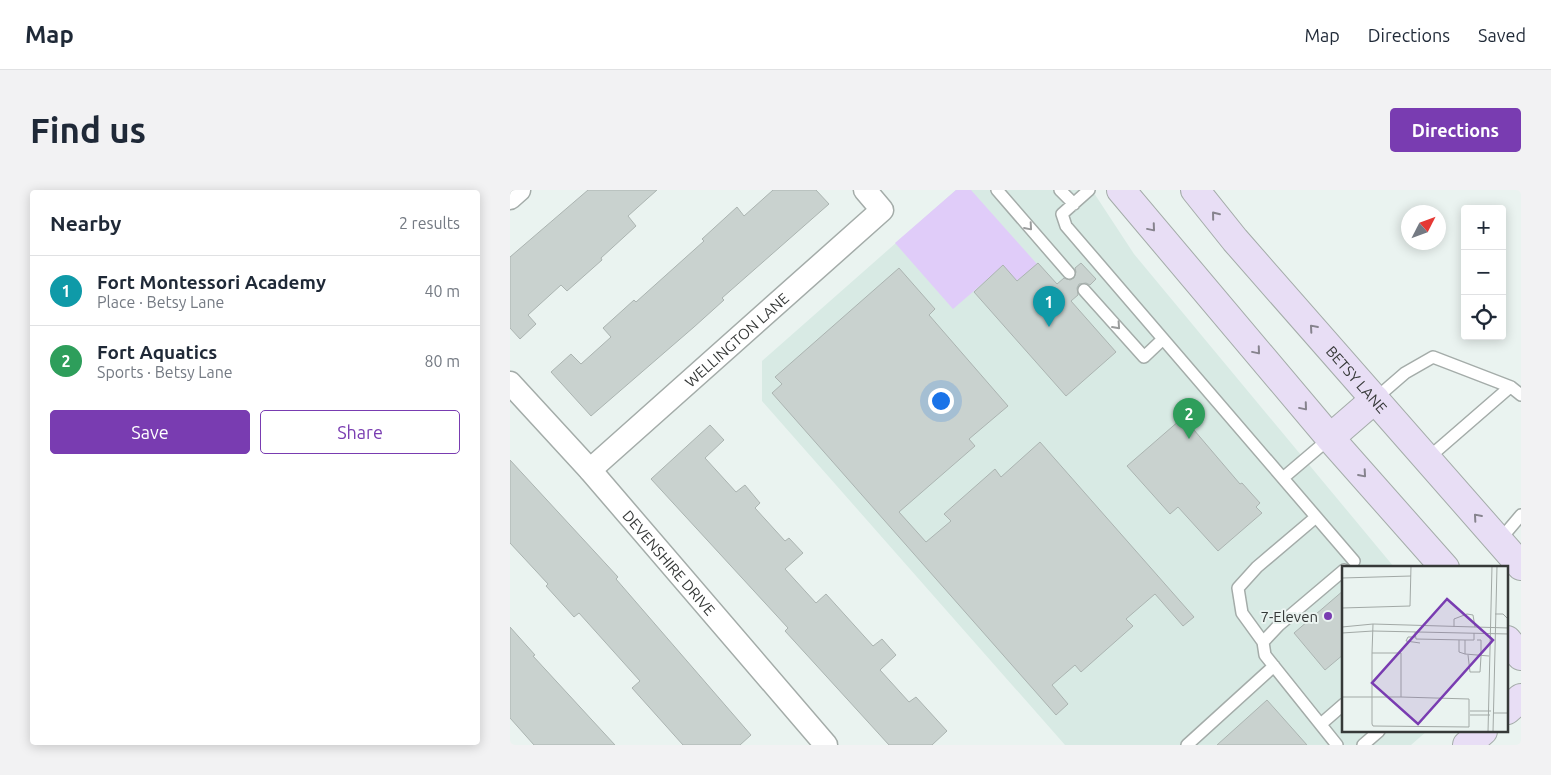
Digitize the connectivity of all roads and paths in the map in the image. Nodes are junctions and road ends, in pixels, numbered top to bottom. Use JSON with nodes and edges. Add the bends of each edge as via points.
{"nodes":[{"id":1,"x":519,"y":190,"type":"edge"},
{"id":2,"x":865,"y":190,"type":"edge"},
{"id":3,"x":997,"y":190,"type":"edge"},
{"id":4,"x":1060,"y":190,"type":"edge"},
{"id":5,"x":1089,"y":190,"type":"edge"},
{"id":6,"x":1121,"y":190,"type":"edge"},
{"id":7,"x":1194,"y":190,"type":"edge"},
{"id":8,"x":510,"y":198,"type":"edge"},
{"id":9,"x":1074,"y":204,"type":"junction"},
{"id":10,"x":1070,"y":273,"type":"dead end"},
{"id":11,"x":1084,"y":290,"type":"dead end"},
{"id":12,"x":1163,"y":339,"type":"junction"},
{"id":13,"x":510,"y":383,"type":"edge"},
{"id":14,"x":1510,"y":387,"type":"junction"},
{"id":15,"x":1521,"y":395,"type":"edge"},
{"id":16,"x":1375,"y":399,"type":"junction"},
{"id":17,"x":1330,"y":438,"type":"junction"},
{"id":18,"x":1427,"y":459,"type":"junction"},
{"id":19,"x":590,"y":470,"type":"junction"},
{"id":20,"x":1283,"y":478,"type":"junction"},
{"id":21,"x":1521,"y":515,"type":"edge"},
{"id":22,"x":1316,"y":517,"type":"junction"},
{"id":23,"x":1499,"y":541,"type":"junction"},
{"id":24,"x":1351,"y":566,"type":"edge"},
{"id":25,"x":1443,"y":566,"type":"edge"},
{"id":26,"x":1521,"y":566,"type":"edge"},
{"id":27,"x":1342,"y":573,"type":"edge"},
{"id":28,"x":1508,"y":641,"type":"edge"},
{"id":29,"x":1263,"y":642,"type":"junction"},
{"id":30,"x":1521,"y":656,"type":"edge"},
{"id":31,"x":1274,"y":666,"type":"junction"},
{"id":32,"x":1521,"y":698,"type":"edge"},
{"id":33,"x":1342,"y":706,"type":"edge"},
{"id":34,"x":1508,"y":709,"type":"edge"},
{"id":35,"x":1320,"y":724,"type":"junction"},
{"id":36,"x":1377,"y":732,"type":"edge"},
{"id":37,"x":1482,"y":732,"type":"edge"},
{"id":38,"x":826,"y":745,"type":"edge"},
{"id":39,"x":1187,"y":745,"type":"edge"},
{"id":40,"x":1338,"y":745,"type":"edge"},
{"id":41,"x":1363,"y":745,"type":"edge"},
{"id":42,"x":1467,"y":745,"type":"edge"}],
"edges":[{"from":1,"to":8,"type":"street"},
{"from":2,"to":19,"type":"street","name":"WELLINGTON LANE","via":[[882,210]]},
{"from":3,"to":10,"type":"lane","one_way":true},
{"from":4,"to":9,"type":"lane"},
{"from":5,"to":9,"type":"lane"},
{"from":6,"to":17,"type":"main road","one_way":true},
{"from":16,"to":7,"type":"main road","name":"BETSY LANE","one_way":true},
{"from":9,"to":12,"type":"lane","via":[[1062,214],[1066,226]]},
{"from":11,"to":12,"type":"lane","one_way":true,"via":[[1144,357]]},
{"from":12,"to":20,"type":"lane"},
{"from":13,"to":19,"type":"street","name":"DEVENSHIRE DRIVE"},
{"from":14,"to":15,"type":"lane"},
{"from":14,"to":16,"type":"lane","via":[[1433,357],[1405,373]]},
{"from":14,"to":18,"type":"lane"},
{"from":16,"to":17,"type":"main road"},
{"from":16,"to":18,"type":"main road","name":"BETSY LANE"},
{"from":17,"to":20,"type":"lane"},
{"from":17,"to":25,"type":"main road","one_way":true},
{"from":23,"to":18,"type":"main road","name":"BETSY LANE","one_way":true},
{"from":19,"to":38,"type":"street","name":"DEVENSHIRE DRIVE"},
{"from":20,"to":22,"type":"lane"},
{"from":21,"to":23,"type":"lane"},
{"from":22,"to":24,"type":"lane"},
{"from":22,"to":29,"type":"lane","via":[[1257,567],[1238,588],[1242,613]]},
{"from":23,"to":26,"type":"main road","name":"BETSY LANE"},
{"from":27,"to":29,"type":"lane"},
{"from":28,"to":30,"type":"main road"},
{"from":29,"to":31,"type":"lane","via":[[1265,655]]},
{"from":31,"to":35,"type":"lane"},
{"from":31,"to":39,"type":"lane"},
{"from":32,"to":34,"type":"main road"},
{"from":33,"to":35,"type":"lane"},
{"from":35,"to":40,"type":"lane"},
{"from":36,"to":41,"type":"lane"},
{"from":37,"to":42,"type":"main road"}]}
